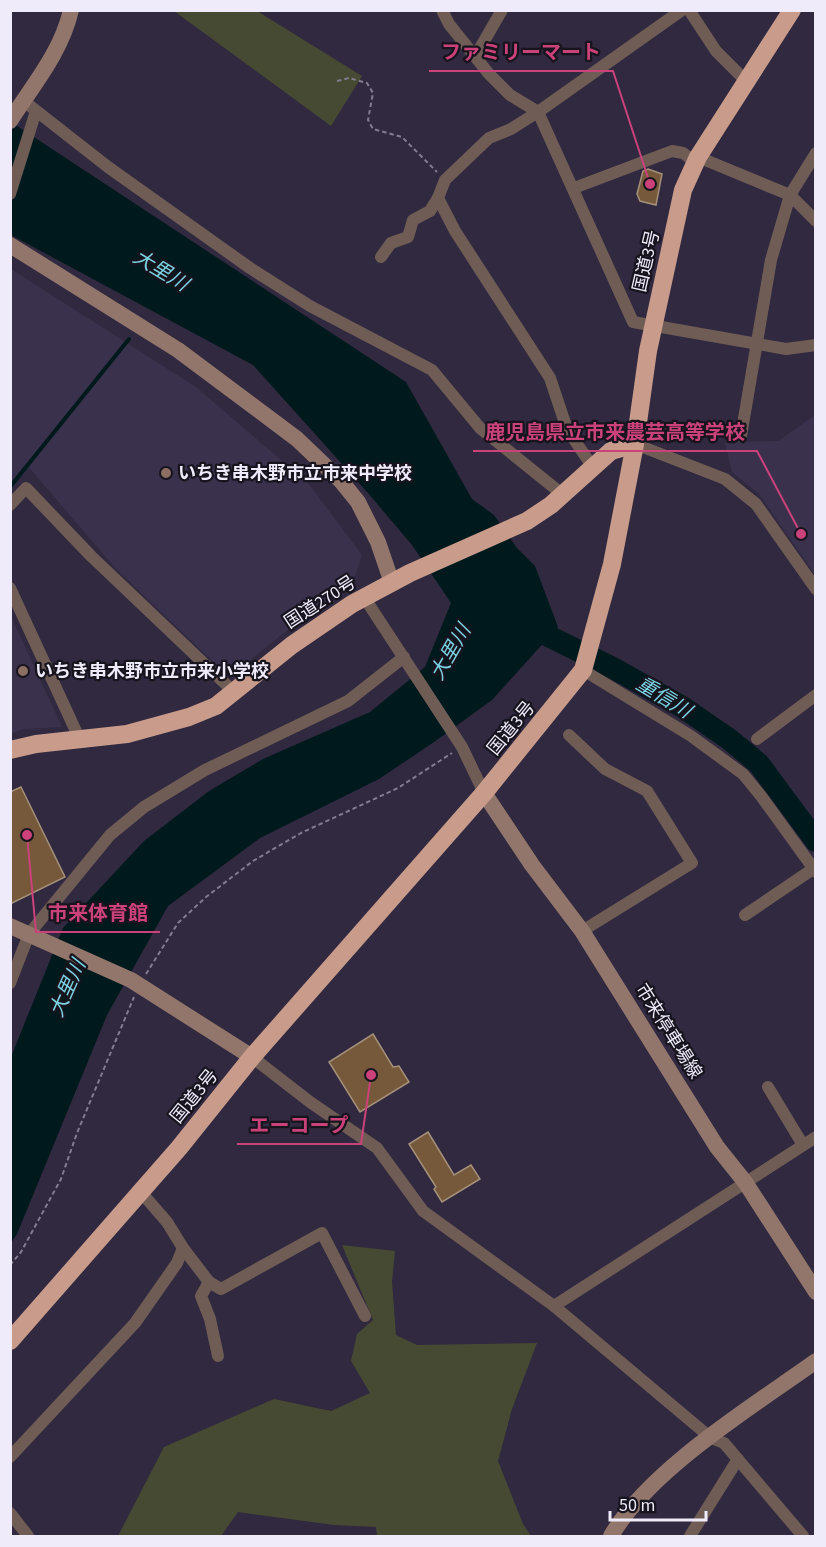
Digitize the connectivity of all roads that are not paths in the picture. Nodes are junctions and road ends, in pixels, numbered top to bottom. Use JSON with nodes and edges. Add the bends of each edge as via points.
{"nodes":[{"id":1,"x":71,"y":10,"type":"edge"},
{"id":2,"x":442,"y":10,"type":"edge"},
{"id":3,"x":502,"y":10,"type":"edge"},
{"id":4,"x":682,"y":10,"type":"edge"},
{"id":5,"x":689,"y":10,"type":"edge"},
{"id":6,"x":792,"y":10,"type":"edge"},
{"id":7,"x":476,"y":55,"type":"junction"},
{"id":8,"x":745,"y":80,"type":"junction"},
{"id":9,"x":538,"y":112,"type":"junction"},
{"id":10,"x":24,"y":114,"type":"edge"},
{"id":11,"x":816,"y":153,"type":"edge"},
{"id":12,"x":696,"y":160,"type":"junction"},
{"id":13,"x":574,"y":188,"type":"junction"},
{"id":14,"x":10,"y":194,"type":"edge"},
{"id":15,"x":790,"y":195,"type":"junction"},
{"id":16,"x":438,"y":198,"type":"junction"},
{"id":17,"x":816,"y":221,"type":"edge"},
{"id":18,"x":10,"y":245,"type":"edge"},
{"id":19,"x":381,"y":258,"type":"dead end"},
{"id":20,"x":653,"y":326,"type":"junction"},
{"id":21,"x":755,"y":343,"type":"junction"},
{"id":22,"x":816,"y":345,"type":"edge"},
{"id":23,"x":741,"y":436,"type":"dead end"},
{"id":24,"x":635,"y":444,"type":"junction"},
{"id":25,"x":592,"y":466,"type":"junction"},
{"id":26,"x":562,"y":494,"type":"junction"},
{"id":27,"x":10,"y":505,"type":"edge"},
{"id":28,"x":392,"y":583,"type":"junction"},
{"id":29,"x":10,"y":588,"type":"edge"},
{"id":30,"x":816,"y":590,"type":"edge"},
{"id":31,"x":364,"y":597,"type":"junction"},
{"id":32,"x":405,"y":659,"type":"junction"},
{"id":33,"x":583,"y":670,"type":"junction"},
{"id":34,"x":235,"y":693,"type":"junction"},
{"id":35,"x":816,"y":695,"type":"edge"},
{"id":36,"x":569,"y":735,"type":"dead end"},
{"id":37,"x":757,"y":739,"type":"dead end"},
{"id":38,"x":80,"y":740,"type":"junction"},
{"id":39,"x":10,"y":750,"type":"edge"},
{"id":40,"x":484,"y":793,"type":"junction"},
{"id":41,"x":814,"y":870,"type":"edge"},
{"id":42,"x":745,"y":915,"type":"dead end"},
{"id":43,"x":10,"y":926,"type":"edge"},
{"id":44,"x":582,"y":931,"type":"junction"},
{"id":45,"x":35,"y":937,"type":"junction"},
{"id":46,"x":10,"y":983,"type":"edge"},
{"id":47,"x":252,"y":1057,"type":"junction"},
{"id":48,"x":768,"y":1087,"type":"dead end"},
{"id":49,"x":816,"y":1137,"type":"edge"},
{"id":50,"x":803,"y":1145,"type":"junction"},
{"id":51,"x":745,"y":1182,"type":"junction"},
{"id":52,"x":140,"y":1191,"type":"junction"},
{"id":53,"x":183,"y":1248,"type":"junction"},
{"id":54,"x":209,"y":1282,"type":"junction"},
{"id":55,"x":816,"y":1292,"type":"edge"},
{"id":56,"x":554,"y":1306,"type":"junction"},
{"id":57,"x":365,"y":1316,"type":"dead end"},
{"id":58,"x":10,"y":1341,"type":"edge"},
{"id":59,"x":218,"y":1356,"type":"dead end"},
{"id":60,"x":816,"y":1361,"type":"edge"},
{"id":61,"x":711,"y":1438,"type":"junction"},
{"id":62,"x":10,"y":1457,"type":"edge"},
{"id":63,"x":738,"y":1459,"type":"junction"},
{"id":64,"x":10,"y":1513,"type":"edge"},
{"id":65,"x":28,"y":1536,"type":"edge"},
{"id":66,"x":611,"y":1536,"type":"edge"},
{"id":67,"x":690,"y":1536,"type":"edge"},
{"id":68,"x":803,"y":1536,"type":"edge"}],
"edges":[{"from":1,"to":10,"type":"street","via":[[68,24]]},
{"from":2,"to":7,"type":"street"},
{"from":3,"to":7,"type":"street"},
{"from":4,"to":9,"type":"street"},
{"from":5,"to":8,"type":"street","via":[[716,51]]},
{"from":6,"to":8,"type":"highway","name":"国道3号"},
{"from":7,"to":9,"type":"street","via":[[510,95]]},
{"from":8,"to":12,"type":"highway","name":"国道3号"},
{"from":9,"to":13,"type":"street"},
{"from":9,"to":16,"type":"street","via":[[489,138],[445,180]]},
{"from":10,"to":14,"type":"street"},
{"from":10,"to":26,"type":"street","via":[[108,167],[249,268],[310,306],[432,370],[480,428]]},
{"from":11,"to":15,"type":"street"},
{"from":12,"to":13,"type":"street","via":[[672,151]]},
{"from":12,"to":15,"type":"street"},
{"from":12,"to":20,"type":"highway","name":"国道3号","via":[[683,190]]},
{"from":13,"to":20,"type":"street","via":[[627,314],[633,322]]},
{"from":15,"to":17,"type":"street"},
{"from":15,"to":21,"type":"street","via":[[771,260]]},
{"from":16,"to":19,"type":"street","via":[[430,211],[413,220],[408,237],[391,243]]},
{"from":16,"to":25,"type":"street","via":[[550,378],[567,429]]},
{"from":18,"to":28,"type":"street","via":[[178,350],[297,439],[342,481],[358,502]]},
{"from":20,"to":21,"type":"street"},
{"from":20,"to":24,"type":"highway","name":"国道3号"},
{"from":21,"to":22,"type":"street","via":[[786,349]]},
{"from":21,"to":23,"type":"street"},
{"from":24,"to":25,"type":"highway","name":"国道270号","via":[[616,448]]},
{"from":24,"to":30,"type":"street","via":[[725,479],[756,504]]},
{"from":24,"to":33,"type":"highway","name":"国道3号","via":[[612,564]]},
{"from":25,"to":26,"type":"highway","name":"国道270号"},
{"from":26,"to":28,"type":"highway","name":"国道270号","via":[[539,514],[509,530]]},
{"from":27,"to":34,"type":"street","via":[[26,488],[91,556]]},
{"from":28,"to":31,"type":"highway","name":"国道270号"},
{"from":29,"to":38,"type":"street"},
{"from":31,"to":32,"type":"street"},
{"from":31,"to":34,"type":"highway","name":"国道270号","via":[[320,624]]},
{"from":32,"to":40,"type":"street","via":[[460,744]]},
{"from":32,"to":45,"type":"street","via":[[348,701],[206,770],[144,807],[110,835]]},
{"from":33,"to":40,"type":"highway","name":"国道3号"},
{"from":33,"to":41,"type":"street","via":[[691,736],[743,774]]},
{"from":34,"to":38,"type":"highway","name":"国道270号","via":[[201,712],[150,729]]},
{"from":35,"to":37,"type":"street"},
{"from":36,"to":44,"type":"street","via":[[605,769],[647,791],[692,863]]},
{"from":38,"to":39,"type":"highway","name":"国道270号"},
{"from":40,"to":44,"type":"street","name":"市来停車場線"},
{"from":40,"to":47,"type":"highway","name":"国道3号"},
{"from":41,"to":42,"type":"street"},
{"from":43,"to":45,"type":"street"},
{"from":44,"to":51,"type":"street","name":"市来停車場線","via":[[717,1147]]},
{"from":45,"to":46,"type":"street"},
{"from":45,"to":47,"type":"street","via":[[135,983]]},
{"from":47,"to":52,"type":"highway","name":"国道3号"},
{"from":47,"to":56,"type":"street","via":[[377,1148],[423,1211]]},
{"from":48,"to":50,"type":"street"},
{"from":49,"to":50,"type":"street"},
{"from":50,"to":51,"type":"street"},
{"from":51,"to":55,"type":"street","name":"市来停車場線"},
{"from":51,"to":56,"type":"street"},
{"from":52,"to":53,"type":"street"},
{"from":52,"to":58,"type":"highway","name":"国道3号"},
{"from":53,"to":54,"type":"street"},
{"from":53,"to":62,"type":"street","via":[[177,1263],[135,1323]]},
{"from":54,"to":57,"type":"street","via":[[221,1289],[229,1286],[322,1233]]},
{"from":54,"to":59,"type":"street","via":[[201,1296]]},
{"from":56,"to":61,"type":"street"},
{"from":60,"to":61,"type":"street"},
{"from":61,"to":63,"type":"street","via":[[724,1443]]},
{"from":61,"to":66,"type":"street","via":[[653,1483]]},
{"from":63,"to":67,"type":"street"},
{"from":63,"to":68,"type":"street"},
{"from":64,"to":65,"type":"street"}]}
